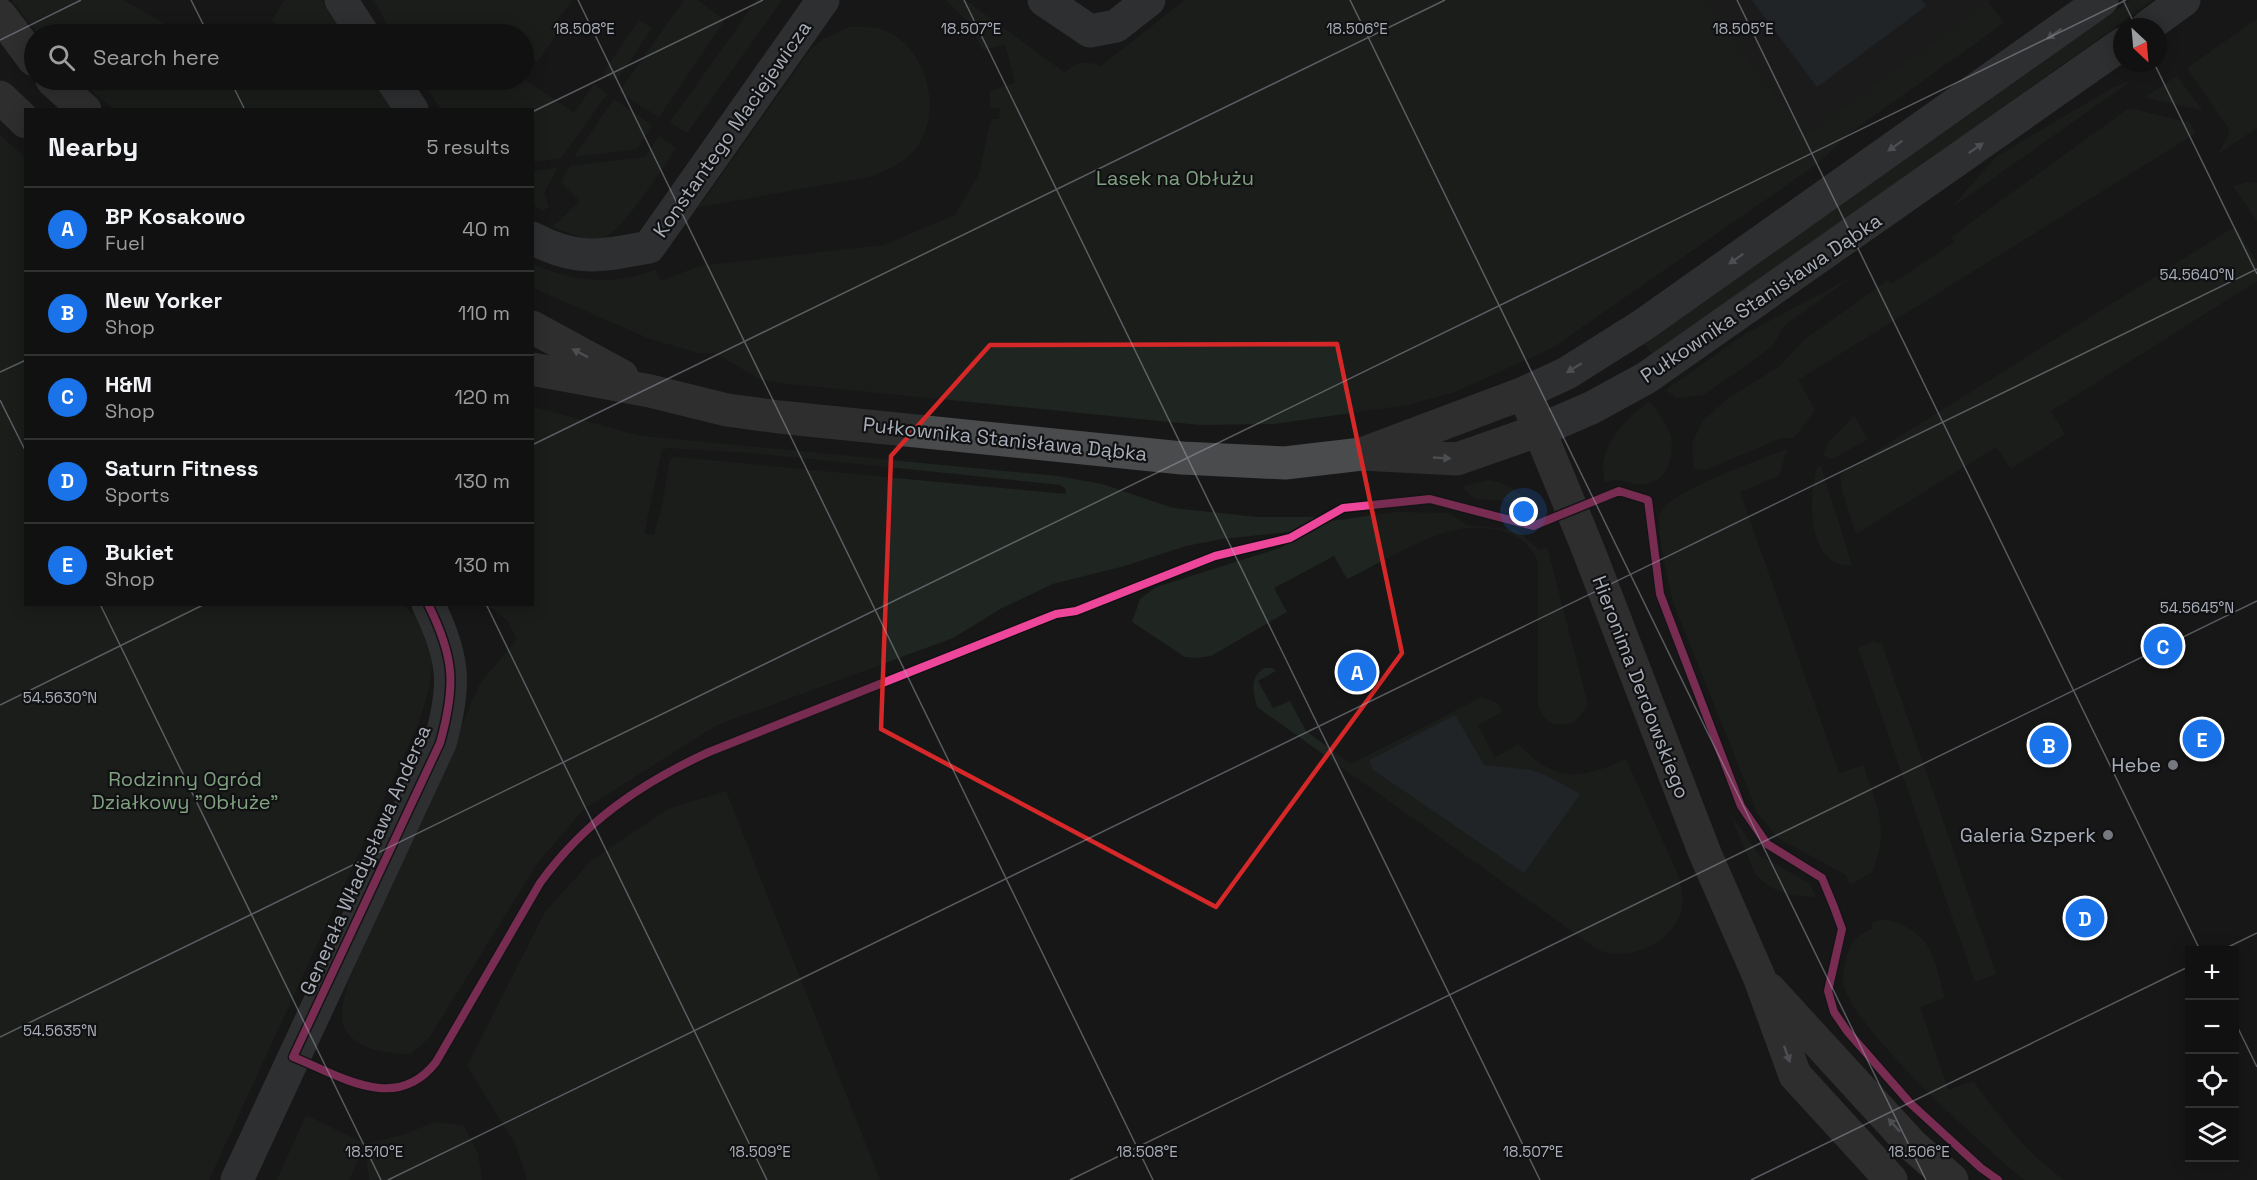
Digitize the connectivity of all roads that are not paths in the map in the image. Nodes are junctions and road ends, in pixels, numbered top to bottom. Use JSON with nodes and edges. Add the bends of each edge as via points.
{"nodes":[{"id":1,"x":823,"y":0,"type":"edge"},
{"id":2,"x":1044,"y":0,"type":"edge"},
{"id":3,"x":1149,"y":0,"type":"edge"},
{"id":4,"x":2102,"y":0,"type":"edge"},
{"id":5,"x":2184,"y":0,"type":"edge"},
{"id":6,"x":343,"y":1,"type":"edge"},
{"id":7,"x":0,"y":15,"type":"edge"},
{"id":8,"x":2159,"y":18,"type":"edge"},
{"id":9,"x":357,"y":24,"type":"edge"},
{"id":10,"x":24,"y":47,"type":"edge"},
{"id":11,"x":2113,"y":50,"type":"edge"},
{"id":12,"x":63,"y":90,"type":"edge"},
{"id":13,"x":399,"y":90,"type":"edge"},
{"id":14,"x":0,"y":97,"type":"edge"},
{"id":15,"x":83,"y":108,"type":"edge"},
{"id":16,"x":411,"y":108,"type":"edge"},
{"id":17,"x":24,"y":120,"type":"edge"},
{"id":18,"x":534,"y":239,"type":"edge"},
{"id":19,"x":534,"y":328,"type":"edge"},
{"id":20,"x":534,"y":369,"type":"edge"},
{"id":21,"x":650,"y":391,"type":"junction"},
{"id":22,"x":1524,"y":393,"type":"junction"},
{"id":23,"x":1540,"y":430,"type":"junction"},
{"id":24,"x":1362,"y":454,"type":"junction"},
{"id":25,"x":429,"y":606,"type":"edge"},
{"id":26,"x":1760,"y":979,"type":"junction"},
{"id":27,"x":237,"y":1180,"type":"edge"},
{"id":28,"x":1891,"y":1180,"type":"edge"},
{"id":29,"x":1952,"y":1180,"type":"edge"}],
"edges":[{"from":1,"to":18,"type":"street","name":"Konstantego Maciejewicza","via":[[649,247],[593,257],[553,249]]},
{"from":2,"to":3,"type":"street","via":[[1090,31],[1116,26]]},
{"from":4,"to":22,"type":"street","name":"Pułkownika Stanisława Dąbka","one_way":true,"via":[[1643,325],[1567,373]]},
{"from":5,"to":8,"type":"street"},
{"from":6,"to":9,"type":"street"},
{"from":7,"to":10,"type":"main road"},
{"from":23,"to":11,"type":"street","name":"Pułkownika Stanisława Dąbka","one_way":true,"via":[[1646,378]]},
{"from":12,"to":15,"type":"main road"},
{"from":13,"to":16,"type":"street"},
{"from":14,"to":17,"type":"main road"},
{"from":21,"to":19,"type":"main road","name":"Pułkownika Stanisława Dąbka","one_way":true},
{"from":20,"to":21,"type":"main road","name":"Pułkownika Stanisława Dąbka"},
{"from":21,"to":24,"type":"main road","name":"Pułkownika Stanisława Dąbka","via":[[727,410],[779,417],[1182,458],[1285,463]]},
{"from":22,"to":23,"type":"main road","name":"Hieronima Derdowskiego"},
{"from":22,"to":24,"type":"main road","name":"Pułkownika Stanisława Dąbka"},
{"from":24,"to":23,"type":"main road","name":"Pułkownika Stanisława Dąbka","one_way":true,"via":[[1457,459]]},
{"from":23,"to":26,"type":"main road","name":"Hieronima Derdowskiego","via":[[1704,852]]},
{"from":25,"to":27,"type":"street","name":"Generała Władysława Andersa","via":[[444,636],[452,681],[440,743]]},
{"from":26,"to":28,"type":"main road","name":"Hieronima Derdowskiego","one_way":true,"via":[[1794,1075]]},
{"from":29,"to":26,"type":"main road","name":"Hieronima Derdowskiego","one_way":true,"via":[[1912,1145]]}]}
